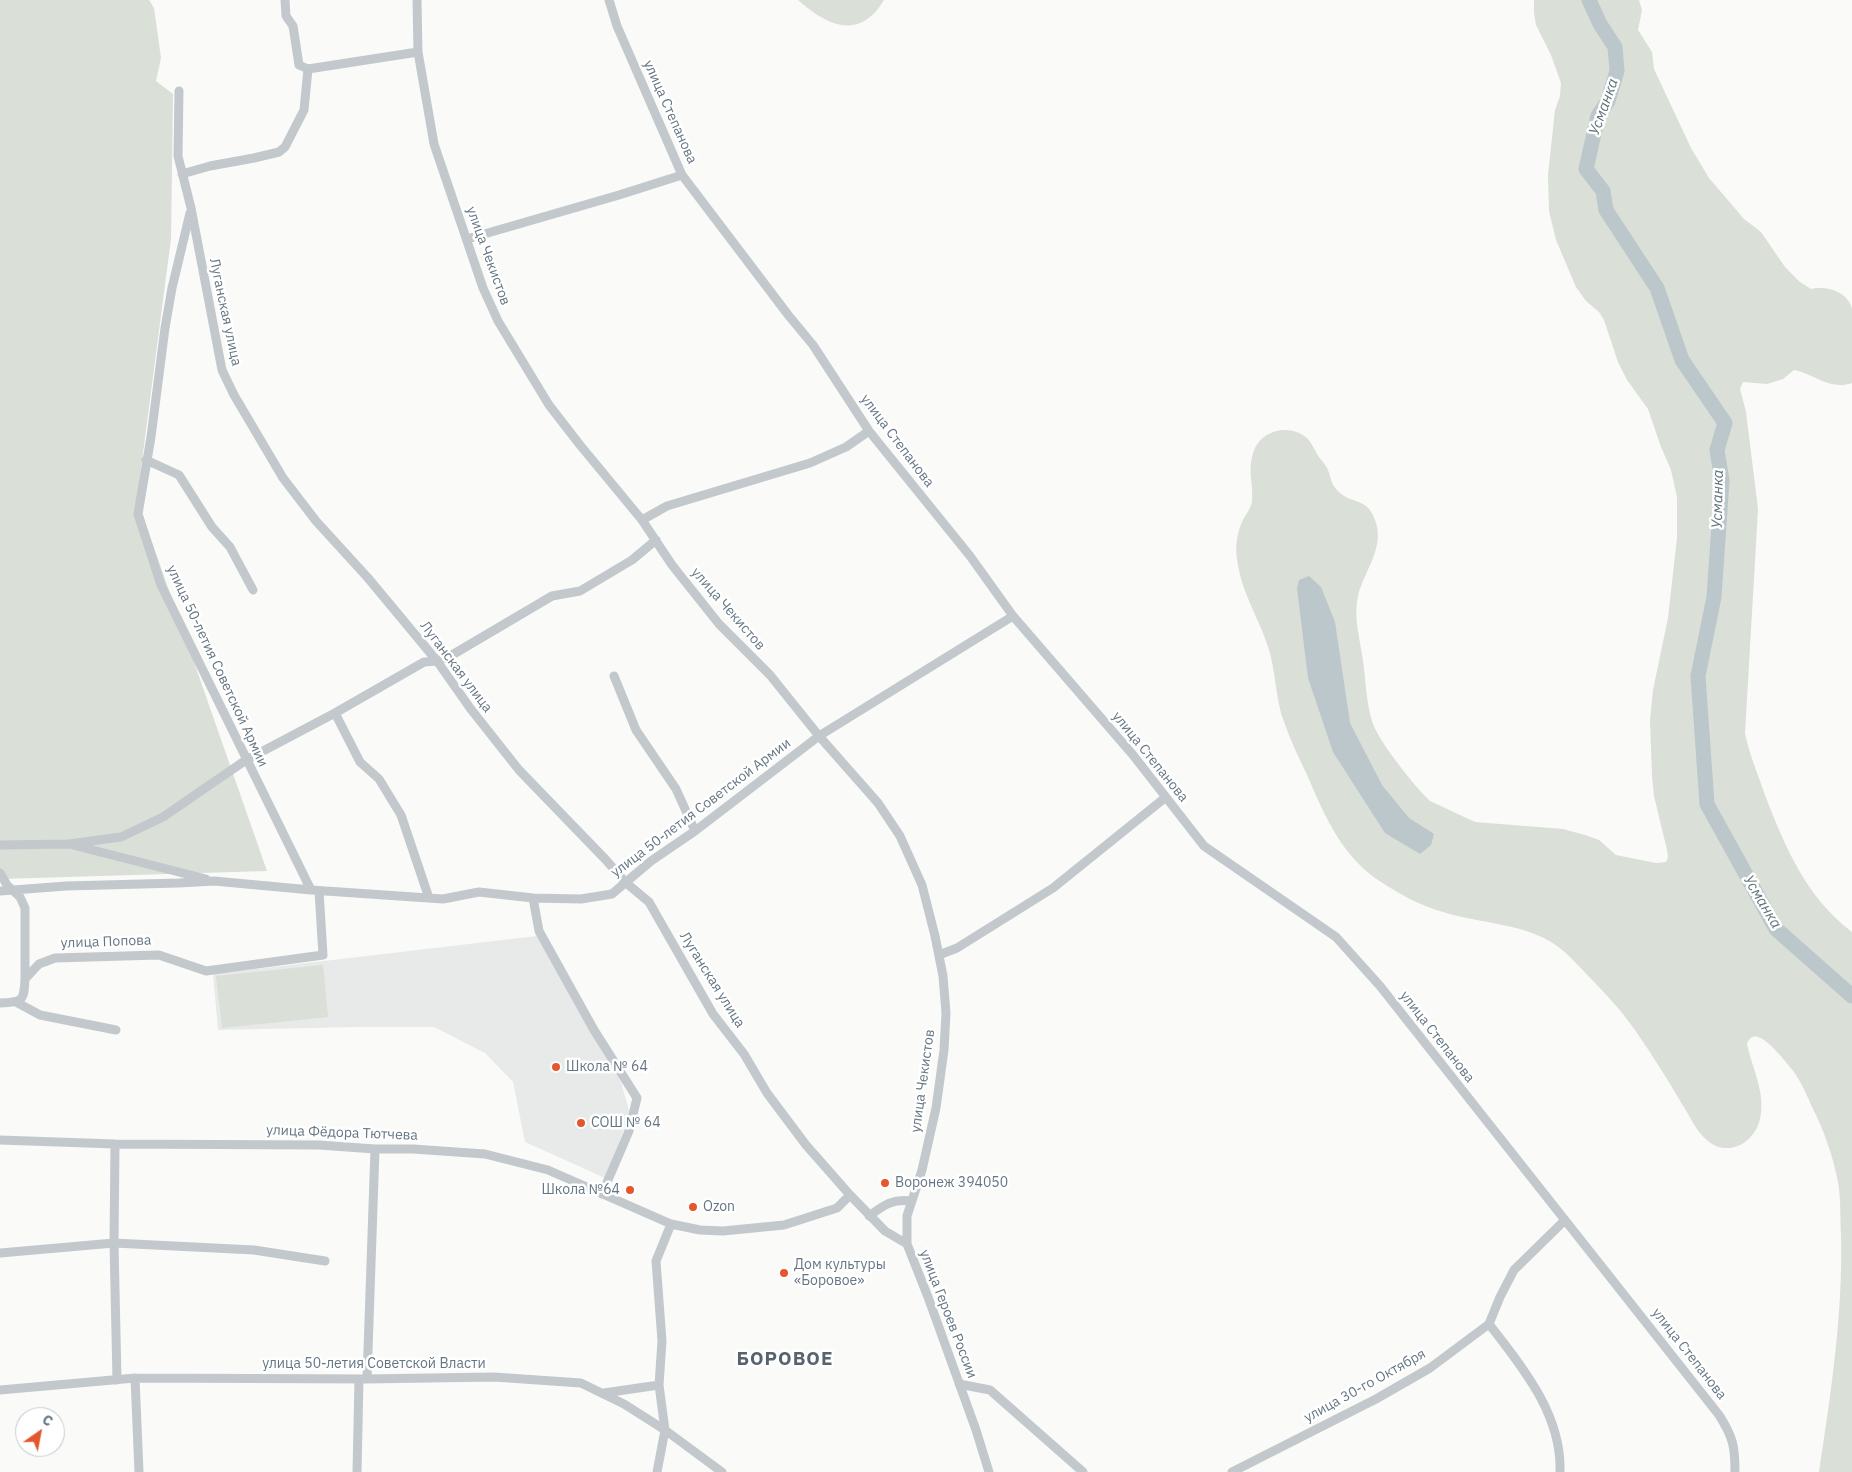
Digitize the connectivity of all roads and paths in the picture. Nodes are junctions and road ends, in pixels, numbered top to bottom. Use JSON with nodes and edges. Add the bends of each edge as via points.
{"nodes":[{"id":1,"x":285,"y":0,"type":"edge"},
{"id":2,"x":417,"y":0,"type":"edge"},
{"id":3,"x":609,"y":0,"type":"edge"},
{"id":4,"x":418,"y":52,"type":"junction"},
{"id":5,"x":308,"y":69,"type":"junction"},
{"id":6,"x":179,"y":91,"type":"dead end"},
{"id":7,"x":182,"y":174,"type":"junction"},
{"id":8,"x":682,"y":175,"type":"junction"},
{"id":9,"x":191,"y":208,"type":"junction"},
{"id":10,"x":467,"y":238,"type":"junction"},
{"id":11,"x":869,"y":431,"type":"junction"},
{"id":12,"x":146,"y":460,"type":"junction"},
{"id":13,"x":642,"y":520,"type":"junction"},
{"id":14,"x":656,"y":540,"type":"junction"},
{"id":15,"x":253,"y":590,"type":"dead end"},
{"id":16,"x":1013,"y":616,"type":"junction"},
{"id":17,"x":437,"y":661,"type":"junction"},
{"id":18,"x":614,"y":676,"type":"dead end"},
{"id":19,"x":334,"y":713,"type":"junction"},
{"id":20,"x":820,"y":736,"type":"junction"},
{"id":21,"x":246,"y":760,"type":"junction"},
{"id":22,"x":1166,"y":798,"type":"junction"},
{"id":23,"x":695,"y":831,"type":"junction"},
{"id":24,"x":69,"y":844,"type":"junction"},
{"id":25,"x":0,"y":845,"type":"edge"},
{"id":26,"x":0,"y":873,"type":"edge"},
{"id":27,"x":214,"y":881,"type":"junction"},
{"id":28,"x":624,"y":882,"type":"junction"},
{"id":29,"x":0,"y":891,"type":"edge"},
{"id":30,"x":13,"y":891,"type":"junction"},
{"id":31,"x":315,"y":891,"type":"junction"},
{"id":32,"x":429,"y":898,"type":"junction"},
{"id":33,"x":533,"y":898,"type":"junction"},
{"id":34,"x":939,"y":955,"type":"junction"},
{"id":35,"x":25,"y":978,"type":"junction"},
{"id":36,"x":16,"y":1002,"type":"junction"},
{"id":37,"x":0,"y":1003,"type":"edge"},
{"id":38,"x":116,"y":1030,"type":"dead end"},
{"id":39,"x":0,"y":1140,"type":"edge"},
{"id":40,"x":114,"y":1144,"type":"junction"},
{"id":41,"x":375,"y":1148,"type":"junction"},
{"id":42,"x":602,"y":1194,"type":"junction"},
{"id":43,"x":850,"y":1196,"type":"junction"},
{"id":44,"x":911,"y":1201,"type":"junction"},
{"id":45,"x":869,"y":1216,"type":"junction"},
{"id":46,"x":1565,"y":1220,"type":"junction"},
{"id":47,"x":671,"y":1224,"type":"junction"},
{"id":48,"x":114,"y":1243,"type":"junction"},
{"id":49,"x":906,"y":1244,"type":"junction"},
{"id":50,"x":0,"y":1253,"type":"edge"},
{"id":51,"x":325,"y":1261,"type":"dead end"},
{"id":52,"x":1489,"y":1324,"type":"junction"},
{"id":53,"x":135,"y":1378,"type":"junction"},
{"id":54,"x":363,"y":1379,"type":"junction"},
{"id":55,"x":117,"y":1380,"type":"junction"},
{"id":56,"x":959,"y":1384,"type":"junction"},
{"id":57,"x":659,"y":1385,"type":"junction"},
{"id":58,"x":0,"y":1390,"type":"edge"},
{"id":59,"x":604,"y":1393,"type":"junction"},
{"id":60,"x":665,"y":1430,"type":"junction"},
{"id":61,"x":1068,"y":1459,"type":"junction"},
{"id":62,"x":139,"y":1472,"type":"edge"},
{"id":63,"x":356,"y":1472,"type":"edge"},
{"id":64,"x":657,"y":1472,"type":"edge"},
{"id":65,"x":722,"y":1472,"type":"edge"},
{"id":66,"x":989,"y":1472,"type":"edge"},
{"id":67,"x":1075,"y":1472,"type":"edge"},
{"id":68,"x":1083,"y":1472,"type":"edge"},
{"id":69,"x":1232,"y":1472,"type":"edge"},
{"id":70,"x":1560,"y":1472,"type":"edge"},
{"id":71,"x":1735,"y":1472,"type":"edge"}],
"edges":[{"from":1,"to":5,"type":"street","via":[[299,65]]},
{"from":2,"to":4,"type":"street","name":"улица Чекистов"},
{"from":3,"to":8,"type":"street","name":"улица Степанова","via":[[617,26]]},
{"from":4,"to":5,"type":"street"},
{"from":4,"to":10,"type":"street","name":"улица Чекистов","via":[[434,144]]},
{"from":5,"to":7,"type":"street","via":[[304,110],[285,147],[279,152]]},
{"from":6,"to":7,"type":"street","name":"Луганская улица","via":[[178,156]]},
{"from":7,"to":9,"type":"street","name":"Луганская улица"},
{"from":8,"to":10,"type":"street"},
{"from":8,"to":11,"type":"street","name":"улица Степанова","via":[[813,346]]},
{"from":9,"to":12,"type":"street","name":"улица 50-летия Советской Армии","via":[[166,320]]},
{"from":9,"to":17,"type":"street","name":"Луганская улица","via":[[222,370],[234,395],[283,478]]},
{"from":10,"to":13,"type":"street","name":"улица Чекистов","via":[[483,288],[498,321],[550,405]]},
{"from":11,"to":13,"type":"street","via":[[846,447],[810,463],[667,506]]},
{"from":11,"to":16,"type":"street","name":"улица Степанова","via":[[970,556]]},
{"from":12,"to":15,"type":"street","via":[[179,475],[212,527],[230,547]]},
{"from":12,"to":21,"type":"street","name":"улица 50-летия Советской Армии","via":[[138,514],[161,585]]},
{"from":13,"to":14,"type":"street","name":"улица Чекистов"},
{"from":14,"to":17,"type":"street","via":[[632,560],[580,592],[552,596]]},
{"from":14,"to":20,"type":"street","name":"улица Чекистов","via":[[719,624],[770,675]]},
{"from":16,"to":20,"type":"street","name":"улица 50-летия Советской Армии"},
{"from":16,"to":22,"type":"street","name":"улица Степанова"},
{"from":17,"to":19,"type":"street","via":[[424,662]]},
{"from":17,"to":28,"type":"street","name":"Луганская улица","via":[[519,770]]},
{"from":18,"to":23,"type":"street","via":[[636,730],[676,789]]},
{"from":19,"to":21,"type":"street"},
{"from":19,"to":32,"type":"street","via":[[360,762],[379,778],[401,815]]},
{"from":20,"to":23,"type":"street","name":"улица 50-летия Советской Армии"},
{"from":20,"to":34,"type":"street","name":"улица Чекистов","via":[[878,803],[900,836],[922,885]]},
{"from":21,"to":24,"type":"street","via":[[156,820],[121,837]]},
{"from":21,"to":31,"type":"street","name":"улица 50-летия Советской Армии"},
{"from":22,"to":34,"type":"street","via":[[1054,888],[957,948]]},
{"from":22,"to":46,"type":"street","name":"улица Степанова","via":[[1204,846],[1336,937],[1380,986]]},
{"from":23,"to":28,"type":"street","name":"улица 50-летия Советской Армии"},
{"from":24,"to":25,"type":"street"},
{"from":24,"to":27,"type":"street"},
{"from":26,"to":30,"type":"street"},
{"from":27,"to":30,"type":"street"},
{"from":27,"to":31,"type":"street","name":"улица 50-летия Советской Армии"},
{"from":28,"to":33,"type":"street","name":"улица 50-летия Советской Армии","via":[[612,894],[581,899]]},
{"from":28,"to":43,"type":"street","name":"Луганская улица","via":[[649,902],[713,1014],[744,1054],[767,1093]]},
{"from":29,"to":30,"type":"street"},
{"from":30,"to":35,"type":"street","via":[[25,908]]},
{"from":31,"to":32,"type":"street","name":"улица 50-летия Советской Армии"},
{"from":31,"to":35,"type":"street","name":"улица Попова","via":[[322,955],[206,972],[159,955],[55,958],[39,964]]},
{"from":32,"to":33,"type":"street","name":"улица 50-летия Советской Армии","via":[[443,899],[478,892]]},
{"from":33,"to":42,"type":"street","via":[[539,931],[594,1030],[637,1098],[630,1131]]},
{"from":34,"to":44,"type":"street","name":"улица Чекистов","via":[[945,1004],[944,1050],[934,1117]]},
{"from":35,"to":36,"type":"street","via":[[24,995]]},
{"from":36,"to":37,"type":"street"},
{"from":36,"to":38,"type":"street","via":[[40,1015]]},
{"from":39,"to":40,"type":"street","name":"улица Фёдора Тютчева"},
{"from":40,"to":41,"type":"street","name":"улица Фёдора Тютчева","via":[[320,1144]]},
{"from":40,"to":48,"type":"street"},
{"from":41,"to":42,"type":"street","name":"улица Фёдора Тютчева","via":[[485,1154],[548,1170]]},
{"from":41,"to":54,"type":"street"},
{"from":42,"to":47,"type":"street","name":"улица Фёдора Тютчева"},
{"from":43,"to":45,"type":"street","name":"улица Героев России"},
{"from":43,"to":47,"type":"street","via":[[837,1208],[784,1225],[723,1231]]},
{"from":44,"to":45,"type":"street","via":[[892,1202]]},
{"from":44,"to":49,"type":"street","name":"улица Чекистов"},
{"from":45,"to":49,"type":"street","name":"улица Героев России","via":[[884,1231]]},
{"from":46,"to":52,"type":"street","via":[[1514,1270]]},
{"from":46,"to":71,"type":"street","name":"улица Степанова","via":[[1719,1415],[1730,1432]]},
{"from":47,"to":57,"type":"street","via":[[656,1261],[662,1341]]},
{"from":48,"to":50,"type":"street"},
{"from":48,"to":51,"type":"street","via":[[254,1250]]},
{"from":48,"to":55,"type":"street"},
{"from":49,"to":56,"type":"street","name":"улица Героев России"},
{"from":52,"to":69,"type":"street","name":"улица 30-го Октября","via":[[1430,1368]]},
{"from":52,"to":70,"type":"street","via":[[1528,1375],[1549,1415],[1560,1455]]},
{"from":53,"to":54,"type":"street","name":"улица 50-летия Советской Власти"},
{"from":53,"to":55,"type":"street","name":"улица 50-летия Советской Власти"},
{"from":53,"to":62,"type":"street"},
{"from":54,"to":59,"type":"street","name":"улица 50-летия Советской Власти","via":[[494,1377],[581,1384]]},
{"from":54,"to":63,"type":"street"},
{"from":55,"to":58,"type":"street","name":"улица 50-летия Советской Власти"},
{"from":56,"to":61,"type":"street","via":[[990,1390]]},
{"from":56,"to":66,"type":"street","name":"улица Героев России"},
{"from":57,"to":59,"type":"street"},
{"from":57,"to":60,"type":"street"},
{"from":59,"to":60,"type":"street","name":"улица 50-летия Советской Власти"},
{"from":60,"to":64,"type":"street"},
{"from":60,"to":65,"type":"street","name":"улица 50-летия Советской Власти"},
{"from":61,"to":67,"type":"street"},
{"from":61,"to":68,"type":"street"}]}
